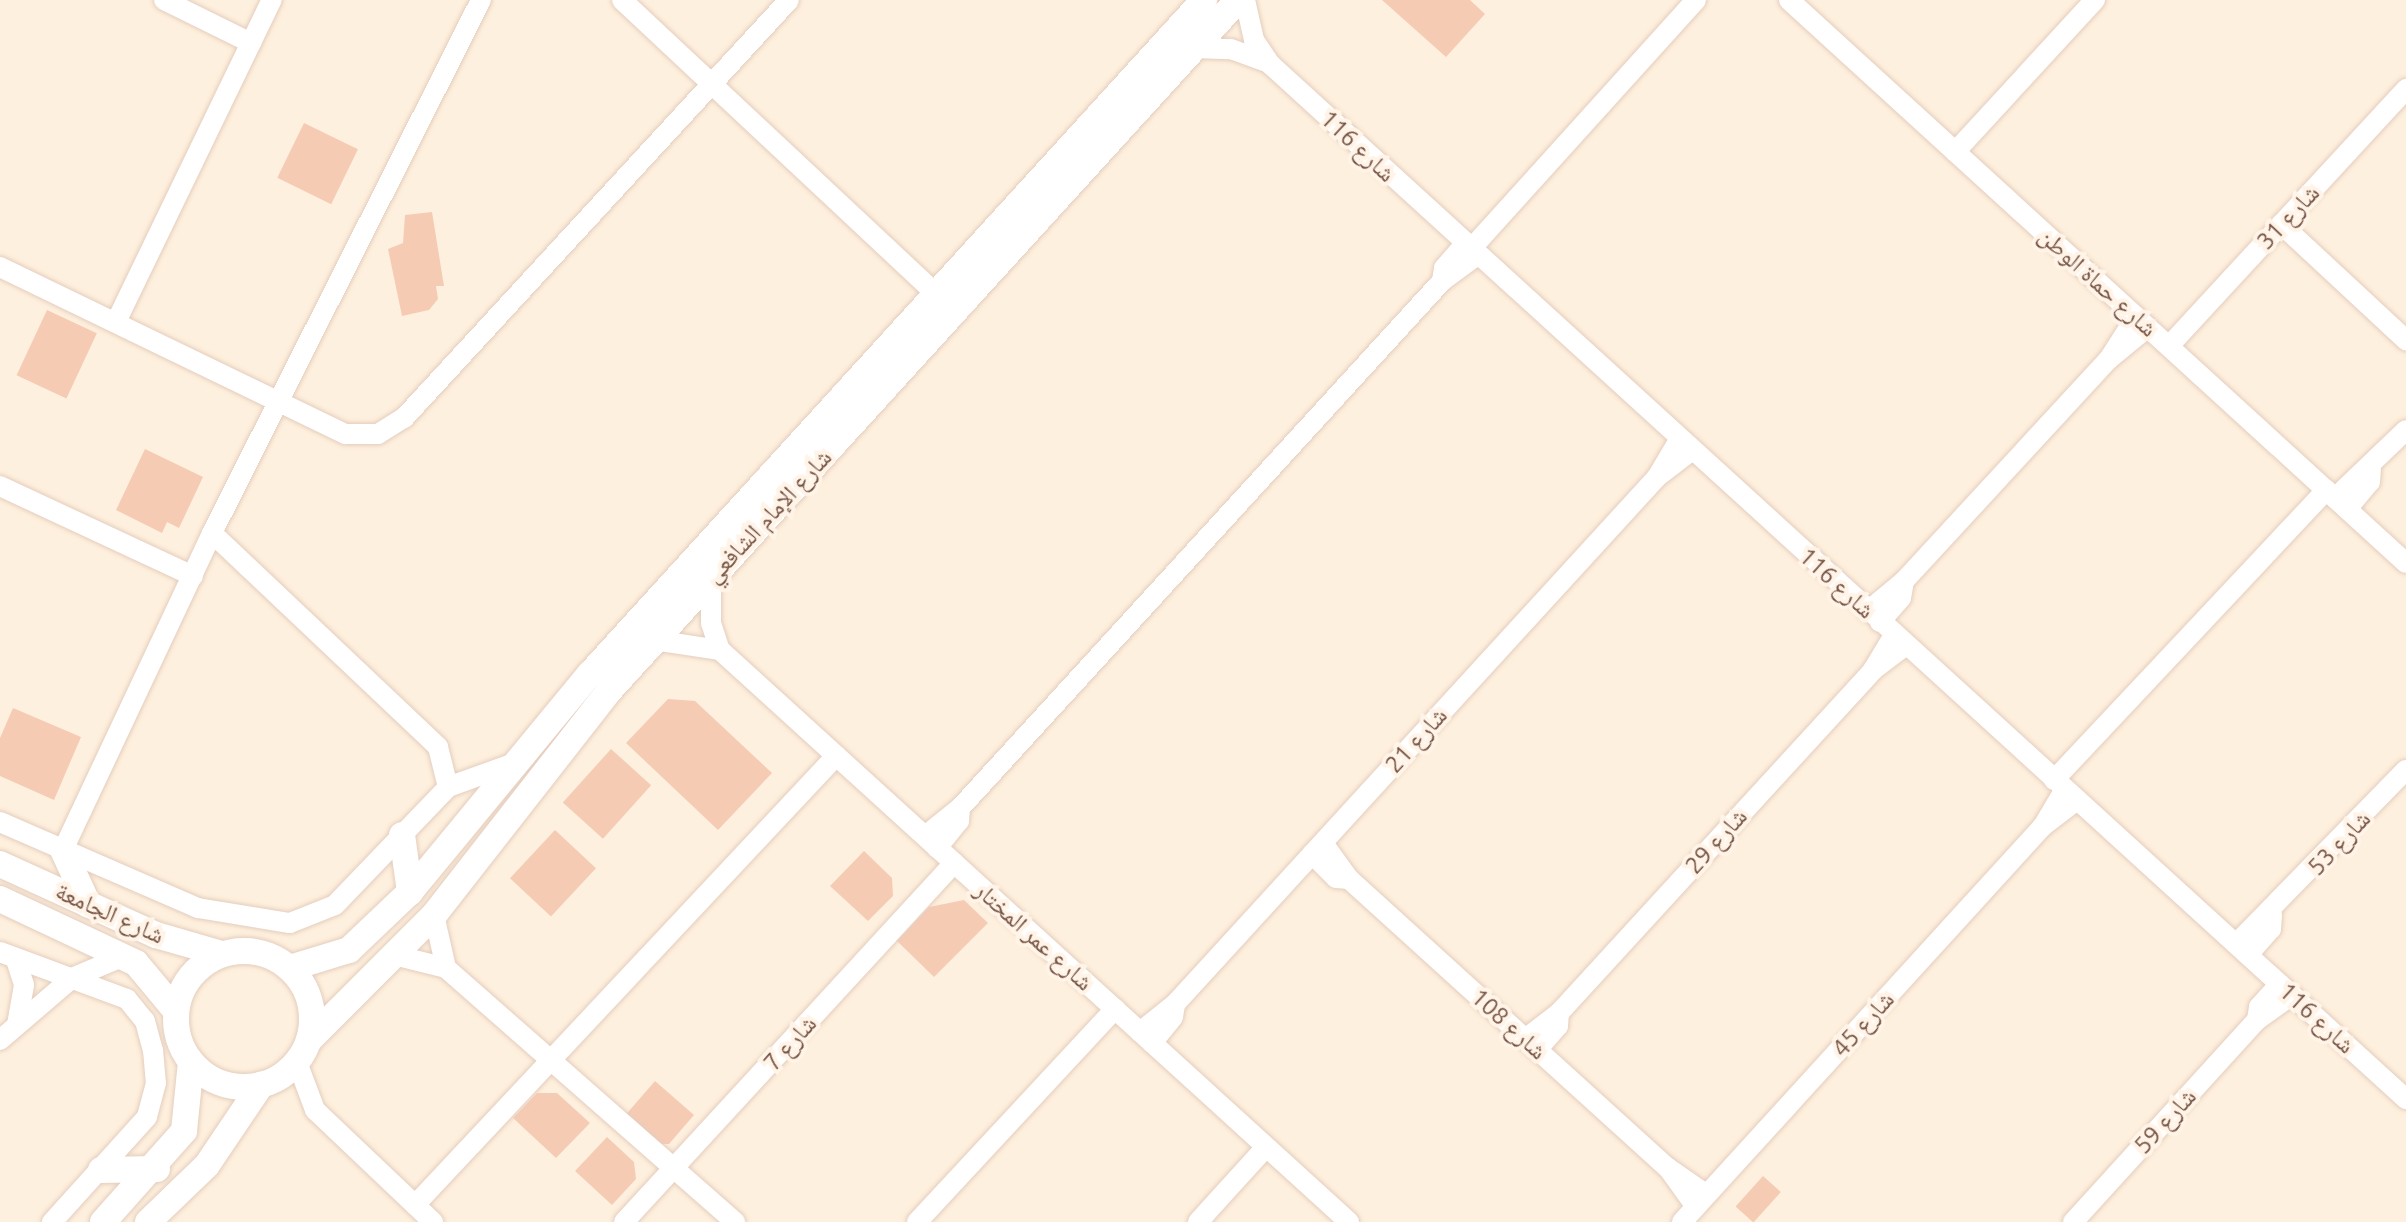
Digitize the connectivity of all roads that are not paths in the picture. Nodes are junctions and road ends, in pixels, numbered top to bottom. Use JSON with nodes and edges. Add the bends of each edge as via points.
{"nodes":[{"id":1,"x":164,"y":0,"type":"edge"},
{"id":2,"x":272,"y":0,"type":"edge"},
{"id":3,"x":481,"y":0,"type":"edge"},
{"id":4,"x":622,"y":0,"type":"edge"},
{"id":5,"x":789,"y":0,"type":"edge"},
{"id":6,"x":1204,"y":0,"type":"edge"},
{"id":7,"x":1238,"y":0,"type":"edge"},
{"id":8,"x":1245,"y":0,"type":"edge"},
{"id":9,"x":1696,"y":0,"type":"edge"},
{"id":10,"x":1789,"y":0,"type":"edge"},
{"id":11,"x":2095,"y":0,"type":"edge"},
{"id":12,"x":251,"y":43,"type":"junction"},
{"id":13,"x":1194,"y":48,"type":"junction"},
{"id":14,"x":1270,"y":64,"type":"junction"},
{"id":15,"x":711,"y":84,"type":"junction"},
{"id":16,"x":2406,"y":89,"type":"edge"},
{"id":17,"x":1955,"y":152,"type":"junction"},
{"id":18,"x":2281,"y":224,"type":"junction"},
{"id":19,"x":1470,"y":250,"type":"junction"},
{"id":20,"x":0,"y":267,"type":"edge"},
{"id":21,"x":936,"y":294,"type":"junction"},
{"id":22,"x":116,"y":322,"type":"junction"},
{"id":23,"x":2142,"y":322,"type":"junction"},
{"id":24,"x":2406,"y":340,"type":"edge"},
{"id":25,"x":2169,"y":346,"type":"junction"},
{"id":26,"x":280,"y":402,"type":"junction"},
{"id":27,"x":2406,"y":430,"type":"edge"},
{"id":28,"x":1685,"y":445,"type":"junction"},
{"id":29,"x":5,"y":491,"type":"edge"},
{"id":30,"x":2336,"y":499,"type":"junction"},
{"id":31,"x":212,"y":533,"type":"junction"},
{"id":32,"x":2402,"y":551,"type":"edge"},
{"id":33,"x":193,"y":576,"type":"junction"},
{"id":34,"x":711,"y":578,"type":"junction"},
{"id":35,"x":1887,"y":628,"type":"junction"},
{"id":36,"x":654,"y":640,"type":"junction"},
{"id":37,"x":720,"y":650,"type":"junction"},
{"id":38,"x":836,"y":756,"type":"junction"},
{"id":39,"x":512,"y":764,"type":"junction"},
{"id":40,"x":2406,"y":770,"type":"edge"},
{"id":41,"x":448,"y":787,"type":"junction"},
{"id":42,"x":2065,"y":790,"type":"junction"},
{"id":43,"x":0,"y":822,"type":"edge"},
{"id":44,"x":402,"y":835,"type":"junction"},
{"id":45,"x":931,"y":842,"type":"junction"},
{"id":46,"x":1317,"y":848,"type":"junction"},
{"id":47,"x":63,"y":850,"type":"junction"},
{"id":48,"x":954,"y":863,"type":"junction"},
{"id":49,"x":0,"y":864,"type":"edge"},
{"id":50,"x":410,"y":892,"type":"junction"},
{"id":51,"x":0,"y":899,"type":"edge"},
{"id":52,"x":88,"y":904,"type":"junction"},
{"id":53,"x":434,"y":915,"type":"junction"},
{"id":54,"x":2242,"y":950,"type":"junction"},
{"id":55,"x":222,"y":954,"type":"junction"},
{"id":56,"x":394,"y":955,"type":"junction"},
{"id":57,"x":8,"y":956,"type":"edge"},
{"id":58,"x":124,"y":956,"type":"junction"},
{"id":59,"x":290,"y":968,"type":"junction"},
{"id":60,"x":446,"y":968,"type":"junction"},
{"id":61,"x":72,"y":978,"type":"junction"},
{"id":62,"x":2286,"y":989,"type":"junction"},
{"id":63,"x":1115,"y":1009,"type":"junction"},
{"id":64,"x":176,"y":1011,"type":"junction"},
{"id":65,"x":17,"y":1024,"type":"junction"},
{"id":66,"x":1146,"y":1037,"type":"junction"},
{"id":67,"x":0,"y":1040,"type":"edge"},
{"id":68,"x":1531,"y":1044,"type":"junction"},
{"id":69,"x":303,"y":1051,"type":"junction"},
{"id":70,"x":551,"y":1060,"type":"junction"},
{"id":71,"x":191,"y":1062,"type":"junction"},
{"id":72,"x":261,"y":1085,"type":"junction"},
{"id":73,"x":2406,"y":1099,"type":"edge"},
{"id":74,"x":1266,"y":1147,"type":"junction"},
{"id":75,"x":157,"y":1169,"type":"junction"},
{"id":76,"x":675,"y":1169,"type":"junction"},
{"id":77,"x":101,"y":1170,"type":"junction"},
{"id":78,"x":415,"y":1205,"type":"junction"},
{"id":79,"x":1695,"y":1208,"type":"edge"},
{"id":80,"x":52,"y":1222,"type":"edge"},
{"id":81,"x":103,"y":1222,"type":"edge"},
{"id":82,"x":148,"y":1222,"type":"edge"},
{"id":83,"x":433,"y":1222,"type":"edge"},
{"id":84,"x":624,"y":1222,"type":"edge"},
{"id":85,"x":735,"y":1222,"type":"edge"},
{"id":86,"x":917,"y":1222,"type":"edge"},
{"id":87,"x":1198,"y":1222,"type":"edge"},
{"id":88,"x":1349,"y":1222,"type":"edge"},
{"id":89,"x":2073,"y":1222,"type":"edge"}],
"edges":[{"from":1,"to":12,"type":"street"},
{"from":2,"to":12,"type":"street"},
{"from":3,"to":26,"type":"street"},
{"from":4,"to":15,"type":"street"},
{"from":5,"to":15,"type":"street"},
{"from":6,"to":21,"type":"street","name":"شارع الإمام الشافعي"},
{"from":7,"to":13,"type":"street","name":"شارع الإمام الشافعي"},
{"from":8,"to":14,"type":"street","name":"شارع 116","via":[[1254,40]]},
{"from":9,"to":19,"type":"street"},
{"from":10,"to":17,"type":"street","name":"شارع حماة الوطن"},
{"from":11,"to":17,"type":"street"},
{"from":12,"to":22,"type":"street"},
{"from":13,"to":14,"type":"street","name":"شارع 116","via":[[1231,49]]},
{"from":13,"to":34,"type":"street","name":"شارع الإمام الشافعي"},
{"from":14,"to":19,"type":"street","name":"شارع 116"},
{"from":15,"to":21,"type":"street"},
{"from":15,"to":26,"type":"street","via":[[397,425],[378,434],[346,434]]},
{"from":16,"to":18,"type":"street","name":"شارع 31"},
{"from":17,"to":23,"type":"street","name":"شارع حماة الوطن"},
{"from":18,"to":24,"type":"street"},
{"from":18,"to":25,"type":"street","name":"شارع 31"},
{"from":19,"to":28,"type":"street","name":"شارع 116"},
{"from":19,"to":45,"type":"street","via":[[1444,268],[1442,281],[960,808],[959,821]]},
{"from":20,"to":22,"type":"street"},
{"from":21,"to":39,"type":"street","name":"شارع الإمام الشافعي"},
{"from":22,"to":26,"type":"street"},
{"from":23,"to":25,"type":"street","name":"شارع حماة الوطن"},
{"from":23,"to":35,"type":"street","via":[[1904,581]]},
{"from":25,"to":30,"type":"street","name":"شارع حماة الوطن"},
{"from":26,"to":31,"type":"street"},
{"from":27,"to":30,"type":"street","name":"شارع 45"},
{"from":28,"to":35,"type":"street","name":"شارع 116"},
{"from":28,"to":46,"type":"street","name":"شارع 21"},
{"from":29,"to":33,"type":"street"},
{"from":30,"to":32,"type":"street","name":"شارع حماة الوطن"},
{"from":30,"to":42,"type":"street","name":"شارع 45"},
{"from":31,"to":33,"type":"street"},
{"from":31,"to":41,"type":"street","via":[[438,747]]},
{"from":33,"to":47,"type":"street"},
{"from":34,"to":36,"type":"street","name":"شارع الإمام الشافعي"},
{"from":34,"to":37,"type":"street","via":[[711,623]]},
{"from":35,"to":42,"type":"street","name":"شارع 116"},
{"from":35,"to":68,"type":"street","name":"شارع 29","via":[[1873,670]]},
{"from":36,"to":37,"type":"street"},
{"from":36,"to":53,"type":"street","name":"شارع الإمام الشافعي"},
{"from":37,"to":38,"type":"street","name":"شارع عمر المختار"},
{"from":38,"to":45,"type":"street","name":"شارع عمر المختار"},
{"from":38,"to":70,"type":"street"},
{"from":39,"to":41,"type":"street"},
{"from":39,"to":50,"type":"street","name":"شارع الإمام الشافعي"},
{"from":40,"to":54,"type":"street","name":"شارع 53","via":[[2272,915],[2271,929]]},
{"from":41,"to":44,"type":"street"},
{"from":42,"to":54,"type":"street","name":"شارع 116"},
{"from":42,"to":79,"type":"street","name":"شارع 45","via":[[2043,826]]},
{"from":43,"to":47,"type":"street"},
{"from":44,"to":47,"type":"street","via":[[335,905],[290,923],[198,908]]},
{"from":44,"to":50,"type":"street"},
{"from":45,"to":48,"type":"street","name":"شارع عمر المختار"},
{"from":46,"to":66,"type":"street","name":"شارع 21","via":[[1175,1004],[1171,1021]]},
{"from":46,"to":68,"type":"street","name":"شارع 108"},
{"from":47,"to":52,"type":"street"},
{"from":48,"to":63,"type":"street","name":"شارع عمر المختار"},
{"from":48,"to":76,"type":"street","name":"شارع 7"},
{"from":49,"to":52,"type":"street","name":"شارع الجامعة"},
{"from":50,"to":59,"type":"street","name":"شارع الإمام الشافعي","via":[[349,950]]},
{"from":51,"to":58,"type":"street","name":"شارع الجامعة"},
{"from":52,"to":55,"type":"street","name":"شارع الجامعة"},
{"from":53,"to":56,"type":"street","name":"شارع الإمام الشافعي"},
{"from":53,"to":60,"type":"street"},
{"from":54,"to":62,"type":"street","name":"شارع 116"},
{"from":55,"to":59,"type":"street","via":[[258,952]]},
{"from":55,"to":64,"type":"street","via":[[191,976]]},
{"from":56,"to":60,"type":"street"},
{"from":56,"to":69,"type":"street","name":"شارع الإمام الشافعي"},
{"from":57,"to":61,"type":"street"},
{"from":57,"to":65,"type":"street","via":[[24,985]]},
{"from":58,"to":61,"type":"street"},
{"from":58,"to":64,"type":"street","name":"شارع الجامعة","via":[[160,984]]},
{"from":59,"to":69,"type":"street","via":[[310,1001]]},
{"from":60,"to":70,"type":"street"},
{"from":61,"to":65,"type":"street"},
{"from":61,"to":77,"type":"street","via":[[137,1009],[156,1065],[147,1117]]},
{"from":62,"to":73,"type":"street","name":"شارع 116"},
{"from":62,"to":89,"type":"street","name":"شارع 59"},
{"from":63,"to":66,"type":"street","name":"شارع عمر المختار"},
{"from":63,"to":86,"type":"street"},
{"from":64,"to":71,"type":"street"},
{"from":65,"to":67,"type":"street"},
{"from":66,"to":74,"type":"street","name":"شارع عمر المختار"},
{"from":68,"to":79,"type":"street","name":"شارع 108","via":[[1668,1168]]},
{"from":69,"to":72,"type":"street"},
{"from":69,"to":78,"type":"street","via":[[315,1110]]},
{"from":70,"to":76,"type":"street"},
{"from":70,"to":78,"type":"street"},
{"from":71,"to":72,"type":"street","via":[[222,1084]]},
{"from":71,"to":75,"type":"street","via":[[191,1109]]},
{"from":72,"to":82,"type":"street","via":[[207,1165]]},
{"from":74,"to":87,"type":"street"},
{"from":74,"to":88,"type":"street","name":"شارع عمر المختار"},
{"from":75,"to":77,"type":"street"},
{"from":75,"to":81,"type":"street"},
{"from":76,"to":84,"type":"street","name":"شارع 7"},
{"from":76,"to":85,"type":"street"},
{"from":77,"to":80,"type":"street"},
{"from":78,"to":83,"type":"street"}]}
